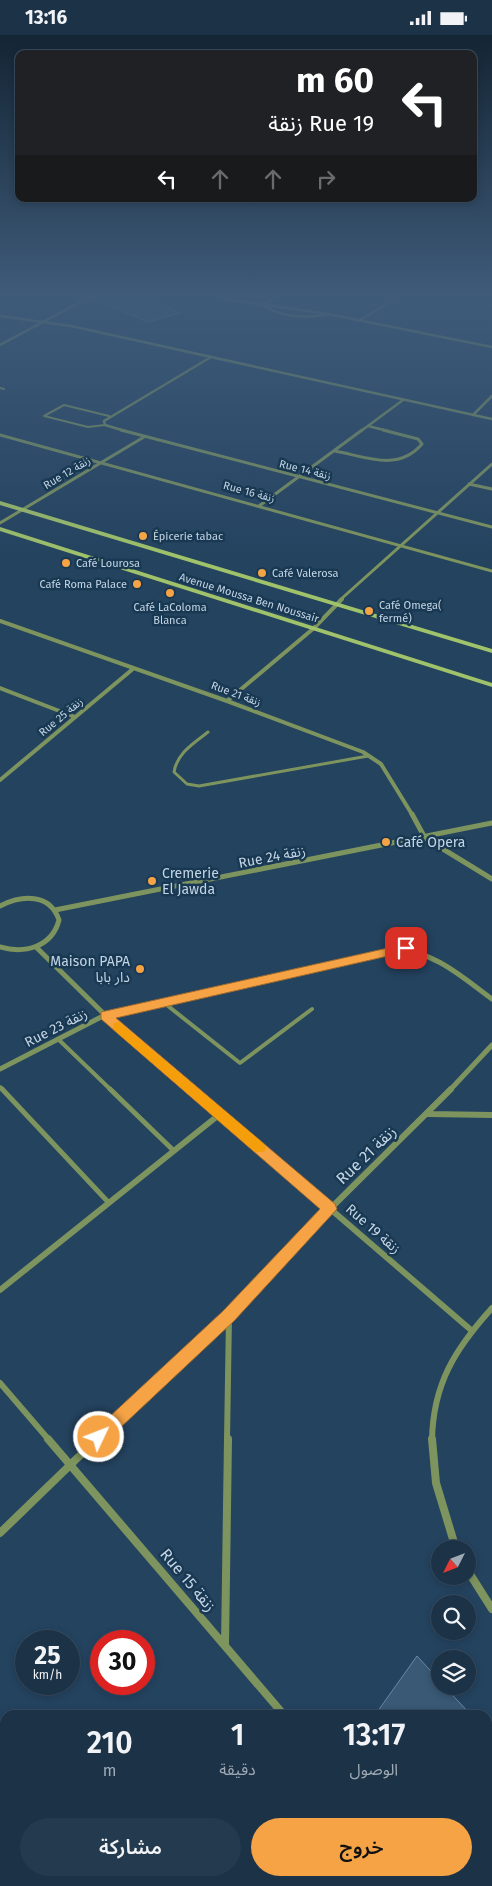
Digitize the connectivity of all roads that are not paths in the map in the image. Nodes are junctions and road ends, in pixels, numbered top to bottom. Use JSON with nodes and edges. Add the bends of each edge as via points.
{"nodes":[{"id":1,"x":164,"y":384,"type":"edge"},
{"id":2,"x":333,"y":384,"type":"edge"},
{"id":3,"x":0,"y":388,"type":"edge"},
{"id":4,"x":4,"y":389,"type":"dead end"},
{"id":5,"x":492,"y":396,"type":"edge"},
{"id":6,"x":403,"y":400,"type":"junction"},
{"id":7,"x":473,"y":415,"type":"junction"},
{"id":8,"x":109,"y":416,"type":"junction"},
{"id":9,"x":492,"y":419,"type":"edge"},
{"id":10,"x":105,"y":425,"type":"junction"},
{"id":11,"x":368,"y":426,"type":"junction"},
{"id":12,"x":0,"y":435,"type":"edge"},
{"id":13,"x":144,"y":437,"type":"junction"},
{"id":14,"x":335,"y":451,"type":"junction"},
{"id":15,"x":102,"y":463,"type":"junction"},
{"id":16,"x":492,"y":463,"type":"edge"},
{"id":17,"x":299,"y":478,"type":"junction"},
{"id":18,"x":469,"y":483,"type":"junction"},
{"id":19,"x":492,"y":489,"type":"edge"},
{"id":20,"x":0,"y":503,"type":"edge"},
{"id":21,"x":259,"y":507,"type":"junction"},
{"id":22,"x":23,"y":509,"type":"junction"},
{"id":23,"x":438,"y":513,"type":"junction"},
{"id":24,"x":0,"y":523,"type":"edge"},
{"id":25,"x":492,"y":527,"type":"edge"},
{"id":26,"x":0,"y":529,"type":"edge"},
{"id":27,"x":402,"y":546,"type":"junction"},
{"id":28,"x":492,"y":571,"type":"edge"},
{"id":29,"x":336,"y":604,"type":"junction"},
{"id":30,"x":0,"y":621,"type":"edge"},
{"id":31,"x":314,"y":628,"type":"junction"},
{"id":32,"x":492,"y":651,"type":"edge"},
{"id":33,"x":134,"y":668,"type":"junction"},
{"id":34,"x":492,"y":685,"type":"edge"},
{"id":35,"x":0,"y":688,"type":"edge"},
{"id":36,"x":227,"y":701,"type":"junction"},
{"id":37,"x":76,"y":717,"type":"junction"},
{"id":38,"x":208,"y":732,"type":"dead end"},
{"id":39,"x":368,"y":755,"type":"junction"},
{"id":40,"x":0,"y":780,"type":"edge"},
{"id":41,"x":492,"y":823,"type":"edge"},
{"id":42,"x":425,"y":838,"type":"junction"},
{"id":43,"x":492,"y":879,"type":"edge"},
{"id":44,"x":0,"y":906,"type":"edge"},
{"id":45,"x":55,"y":910,"type":"junction"},
{"id":46,"x":0,"y":947,"type":"edge"},
{"id":47,"x":36,"y":947,"type":"junction"},
{"id":48,"x":492,"y":999,"type":"edge"},
{"id":49,"x":163,"y":1002,"type":"junction"},
{"id":50,"x":312,"y":1009,"type":"dead end"},
{"id":51,"x":105,"y":1015,"type":"junction"},
{"id":52,"x":58,"y":1039,"type":"junction"},
{"id":53,"x":492,"y":1045,"type":"edge"},
{"id":54,"x":0,"y":1069,"type":"edge"},
{"id":55,"x":0,"y":1087,"type":"edge"},
{"id":56,"x":220,"y":1114,"type":"junction"},
{"id":57,"x":428,"y":1114,"type":"junction"},
{"id":58,"x":492,"y":1115,"type":"edge"},
{"id":59,"x":174,"y":1151,"type":"junction"},
{"id":60,"x":109,"y":1203,"type":"junction"},
{"id":61,"x":330,"y":1209,"type":"junction"},
{"id":62,"x":0,"y":1290,"type":"edge"},
{"id":63,"x":492,"y":1308,"type":"edge"},
{"id":64,"x":229,"y":1316,"type":"junction"},
{"id":65,"x":471,"y":1330,"type":"junction"},
{"id":66,"x":0,"y":1383,"type":"edge"},
{"id":67,"x":70,"y":1464,"type":"junction"},
{"id":68,"x":0,"y":1533,"type":"edge"},
{"id":69,"x":452,"y":1540,"type":"edge"},
{"id":70,"x":476,"y":1584,"type":"edge"},
{"id":71,"x":492,"y":1609,"type":"edge"},
{"id":72,"x":225,"y":1646,"type":"junction"},
{"id":73,"x":280,"y":1710,"type":"edge"}],
"edges":[{"from":1,"to":8,"type":"street"},
{"from":2,"to":6,"type":"street"},
{"from":3,"to":4,"type":"lane"},
{"from":5,"to":7,"type":"street"},
{"from":6,"to":7,"type":"street"},
{"from":6,"to":11,"type":"street"},
{"from":7,"to":9,"type":"street"},
{"from":8,"to":10,"type":"street","via":[[104,421]]},
{"from":8,"to":10,"type":"lane","via":[[64,405],[44,416],[88,427]]},
{"from":10,"to":13,"type":"street","name":"Rue 14 زنقة"},
{"from":11,"to":14,"type":"street"},
{"from":11,"to":14,"type":"street","via":[[418,439],[422,444],[417,451],[394,461]]},
{"from":12,"to":15,"type":"street","name":"Rue 16 زنقة"},
{"from":13,"to":15,"type":"street","name":"Rue 12 زنقة"},
{"from":13,"to":17,"type":"street","name":"Rue 14 زنقة"},
{"from":14,"to":17,"type":"street"},
{"from":15,"to":21,"type":"street","name":"Rue 16 زنقة"},
{"from":15,"to":22,"type":"street","name":"Rue 12 زنقة"},
{"from":16,"to":18,"type":"street"},
{"from":17,"to":21,"type":"street"},
{"from":17,"to":23,"type":"street","name":"Rue 14 زنقة"},
{"from":18,"to":19,"type":"street"},
{"from":18,"to":23,"type":"street"},
{"from":20,"to":22,"type":"street","name":"Avenue Moussa Ben Noussair"},
{"from":21,"to":27,"type":"street","name":"Rue 16 زنقة"},
{"from":22,"to":24,"type":"street","name":"Rue 12 زنقة"},
{"from":22,"to":29,"type":"street","name":"Avenue Moussa Ben Noussair"},
{"from":23,"to":25,"type":"street","name":"Rue 14 زنقة"},
{"from":23,"to":27,"type":"street"},
{"from":26,"to":31,"type":"street","name":"Avenue Moussa Ben Noussair"},
{"from":27,"to":28,"type":"street","name":"Rue 16 زنقة"},
{"from":27,"to":29,"type":"street"},
{"from":29,"to":31,"type":"street"},
{"from":29,"to":32,"type":"street","name":"Avenue Moussa Ben Noussair"},
{"from":30,"to":33,"type":"street","name":"Rue 21 زنقة"},
{"from":31,"to":34,"type":"street","name":"Avenue Moussa Ben Noussair"},
{"from":31,"to":36,"type":"street"},
{"from":33,"to":36,"type":"street","name":"Rue 21 زنقة"},
{"from":33,"to":37,"type":"street","name":"Rue 25 زنقة"},
{"from":35,"to":37,"type":"street"},
{"from":36,"to":39,"type":"street","name":"Rue 21 زنقة"},
{"from":37,"to":40,"type":"street","name":"Rue 25 زنقة"},
{"from":38,"to":39,"type":"lane","via":[[174,765],[174,772],[187,784],[199,786],[234,781]]},
{"from":39,"to":42,"type":"street","name":"Rue 21 زنقة","via":[[381,764],[392,779]]},
{"from":41,"to":42,"type":"street","name":"Rue 24 زنقة"},
{"from":42,"to":43,"type":"street"},
{"from":42,"to":45,"type":"street","name":"Rue 24 زنقة"},
{"from":44,"to":45,"type":"street","via":[[16,899],[30,898],[47,902]]},
{"from":45,"to":47,"type":"street","via":[[59,920],[56,930]]},
{"from":46,"to":47,"type":"street","via":[[16,950]]},
{"from":47,"to":51,"type":"street","name":"Rue 19 زنقة"},
{"from":48,"to":49,"type":"street","name":"Rue 23 زنقة","via":[[434,959],[406,948]]},
{"from":49,"to":50,"type":"lane","via":[[240,1063]]},
{"from":49,"to":51,"type":"street","name":"Rue 23 زنقة"},
{"from":51,"to":52,"type":"street","name":"Rue 23 زنقة"},
{"from":51,"to":56,"type":"street","name":"Rue 19 زنقة"},
{"from":52,"to":54,"type":"street","name":"Rue 23 زنقة"},
{"from":52,"to":59,"type":"lane"},
{"from":53,"to":57,"type":"street","name":"Rue 21 زنقة"},
{"from":55,"to":60,"type":"lane"},
{"from":56,"to":59,"type":"street"},
{"from":56,"to":61,"type":"street","name":"Rue 19 زنقة"},
{"from":57,"to":58,"type":"street"},
{"from":57,"to":61,"type":"street","name":"Rue 21 زنقة"},
{"from":59,"to":60,"type":"street"},
{"from":60,"to":62,"type":"street"},
{"from":61,"to":64,"type":"street","name":"Rue 21 زنقة"},
{"from":61,"to":65,"type":"street","name":"Rue 19 زنقة"},
{"from":63,"to":65,"type":"street"},
{"from":64,"to":67,"type":"street","name":"Rue 21 زنقة"},
{"from":64,"to":72,"type":"street"},
{"from":65,"to":69,"type":"street","via":[[446,1371],[431,1423],[435,1487]]},
{"from":66,"to":67,"type":"street","name":"Rue 15 زنقة"},
{"from":67,"to":68,"type":"street","name":"Rue 21 زنقة"},
{"from":67,"to":72,"type":"street","name":"Rue 15 زنقة"},
{"from":70,"to":71,"type":"street"},
{"from":72,"to":73,"type":"street","name":"Rue 15 زنقة"}]}
